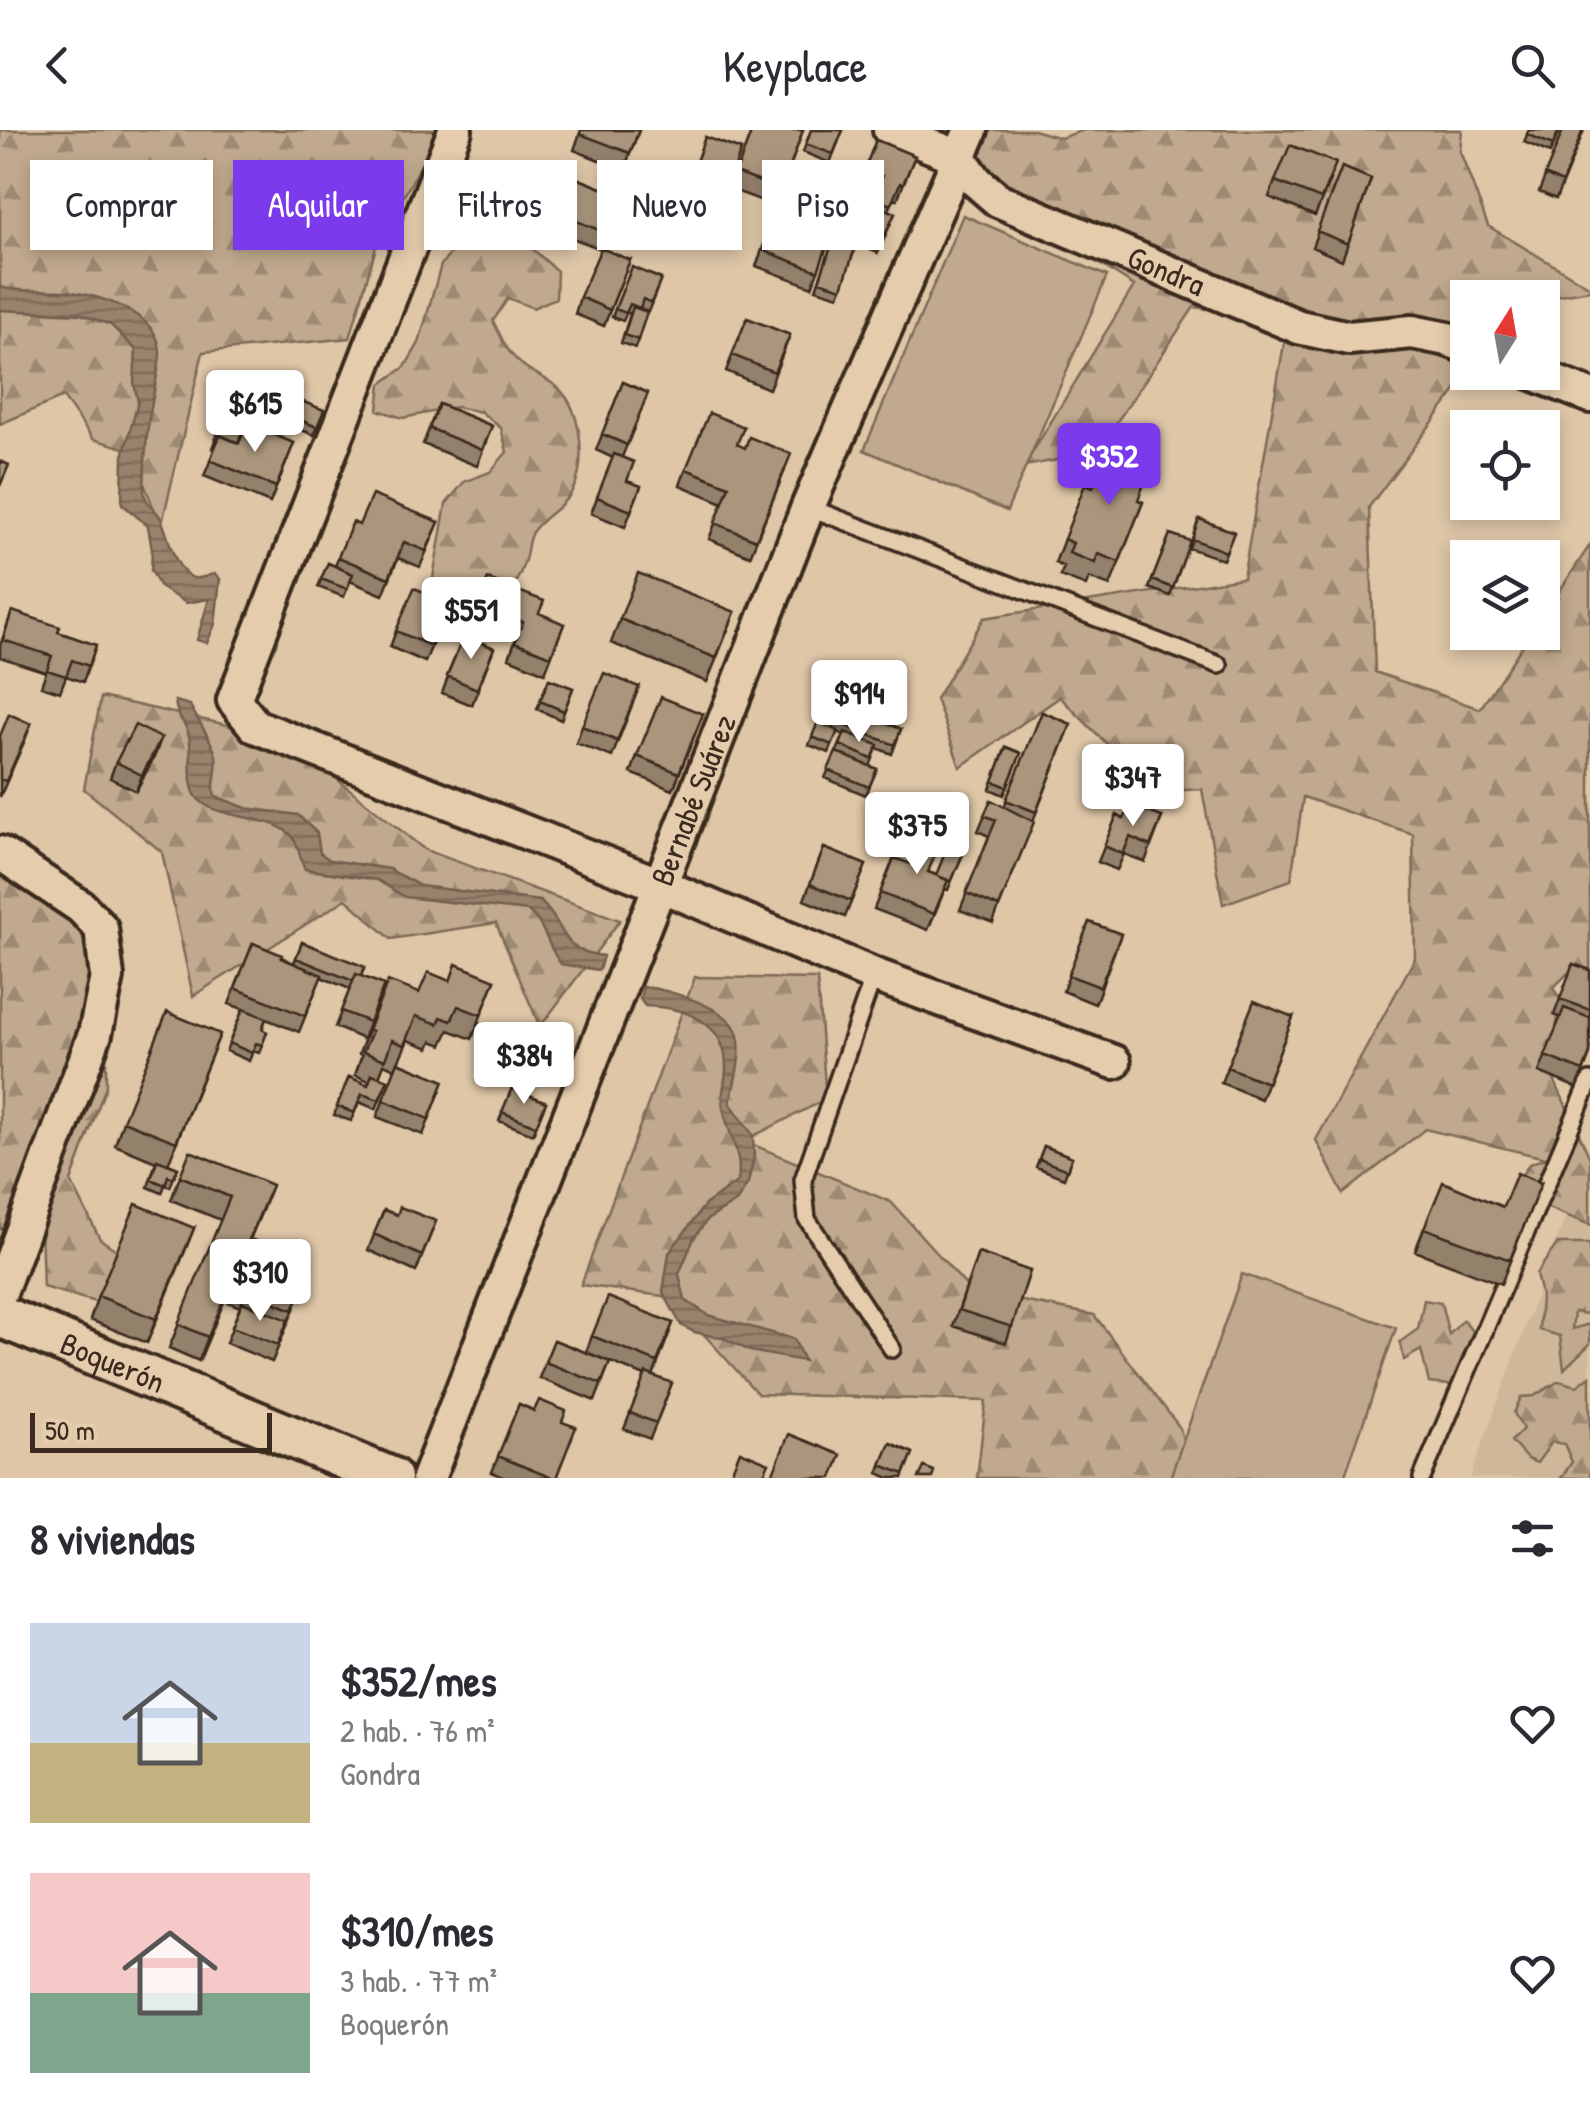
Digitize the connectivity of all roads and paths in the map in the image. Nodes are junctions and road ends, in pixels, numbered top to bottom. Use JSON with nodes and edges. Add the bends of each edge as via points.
{"nodes":[{"id":1,"x":455,"y":130,"type":"edge"},
{"id":2,"x":890,"y":130,"type":"edge"},
{"id":3,"x":965,"y":144,"type":"edge"},
{"id":4,"x":1450,"y":342,"type":"edge"},
{"id":5,"x":1560,"y":384,"type":"edge"},
{"id":6,"x":1590,"y":396,"type":"edge"},
{"id":7,"x":808,"y":507,"type":"junction"},
{"id":8,"x":1219,"y":665,"type":"dead end"},
{"id":9,"x":0,"y":853,"type":"edge"},
{"id":10,"x":660,"y":885,"type":"junction"},
{"id":11,"x":874,"y":975,"type":"junction"},
{"id":12,"x":1114,"y":1062,"type":"dead end"},
{"id":13,"x":1590,"y":1081,"type":"edge"},
{"id":14,"x":0,"y":1292,"type":"edge"},
{"id":15,"x":0,"y":1316,"type":"edge"},
{"id":16,"x":892,"y":1349,"type":"dead end"},
{"id":17,"x":1425,"y":1477,"type":"edge"},
{"id":18,"x":391,"y":1478,"type":"edge"},
{"id":19,"x":428,"y":1478,"type":"edge"}],
"edges":[{"from":1,"to":10,"type":"street","via":[[234,700],[255,726]]},
{"from":2,"to":3,"type":"street","name":"Gondra"},
{"from":3,"to":4,"type":"street","name":"Gondra","via":[[976,181],[998,200],[1299,327],[1349,338],[1412,332]]},
{"from":3,"to":7,"type":"street","name":"Bernabé Suárez"},
{"from":5,"to":6,"type":"street"},
{"from":7,"to":8,"type":"lane"},
{"from":7,"to":10,"type":"street","name":"Bernabé Suárez"},
{"from":9,"to":14,"type":"street","via":[[102,928],[107,978],[95,1034]]},
{"from":10,"to":11,"type":"street"},
{"from":10,"to":19,"type":"street","name":"Bernabé Suárez"},
{"from":11,"to":12,"type":"street"},
{"from":11,"to":16,"type":"lane","via":[[803,1180],[807,1219]]},
{"from":13,"to":17,"type":"lane"},
{"from":15,"to":18,"type":"street","name":"Boquerón"}]}
